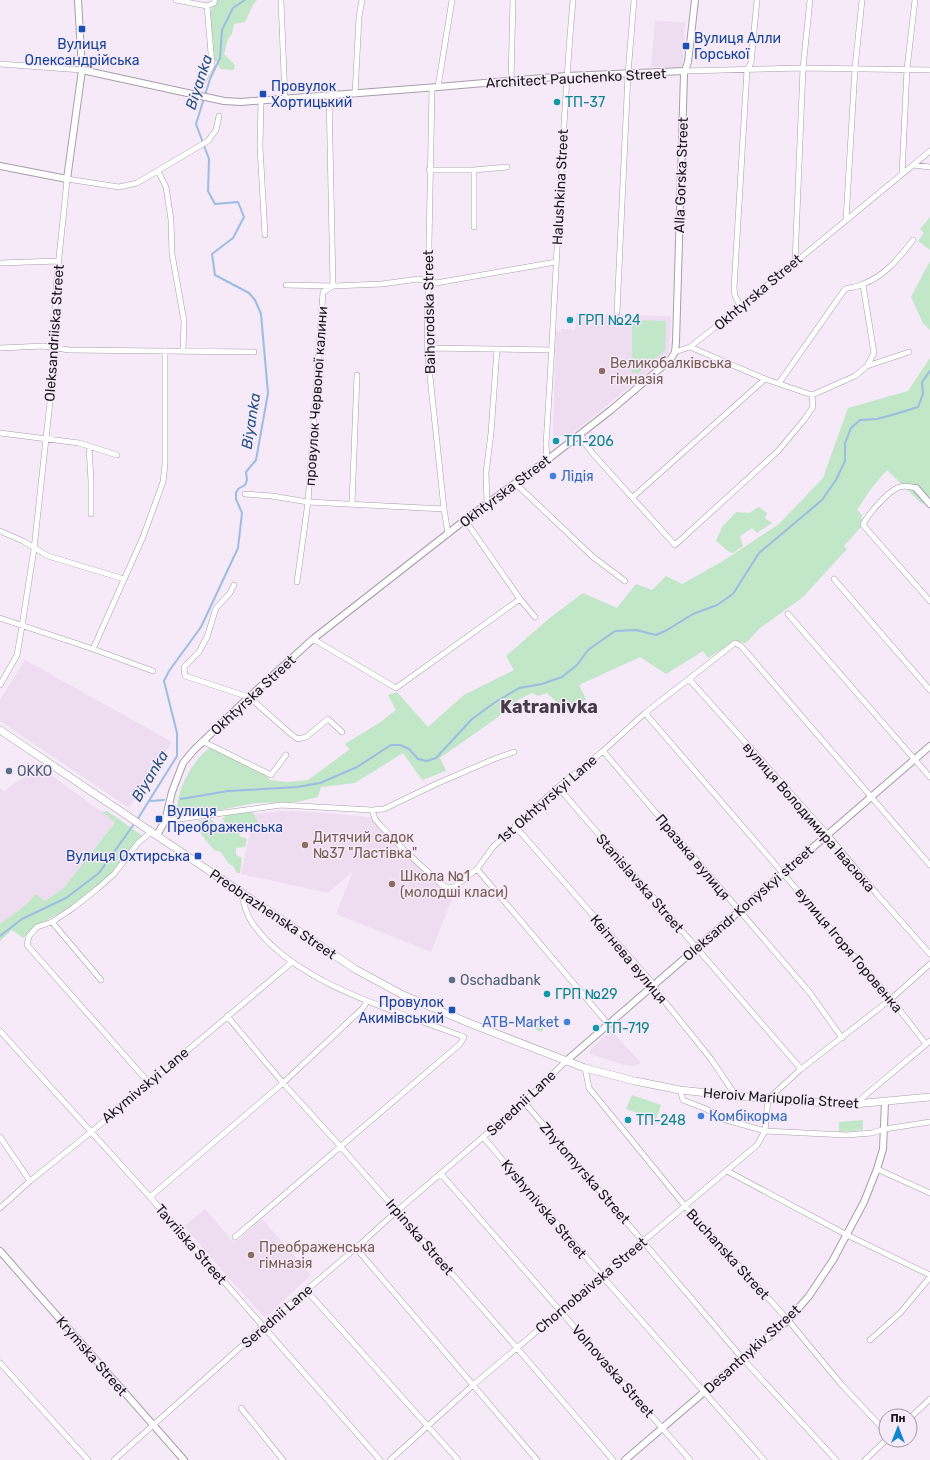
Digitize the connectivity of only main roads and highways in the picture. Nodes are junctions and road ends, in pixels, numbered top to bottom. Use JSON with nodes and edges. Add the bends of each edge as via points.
{"nodes":[{"id":1,"x":0,"y":730,"type":"edge"},
{"id":2,"x":566,"y":1061,"type":"joint"},
{"id":3,"x":930,"y":1097,"type":"edge"}],
"edges":[{"from":1,"to":2,"type":"main road","name":"Preobrazhenska Street","via":[[356,969],[403,995]]},
{"from":2,"to":3,"type":"main road","name":"Heroiv Mariupolia Street","via":[[635,1081],[680,1090],[736,1096],[854,1104]]}]}
